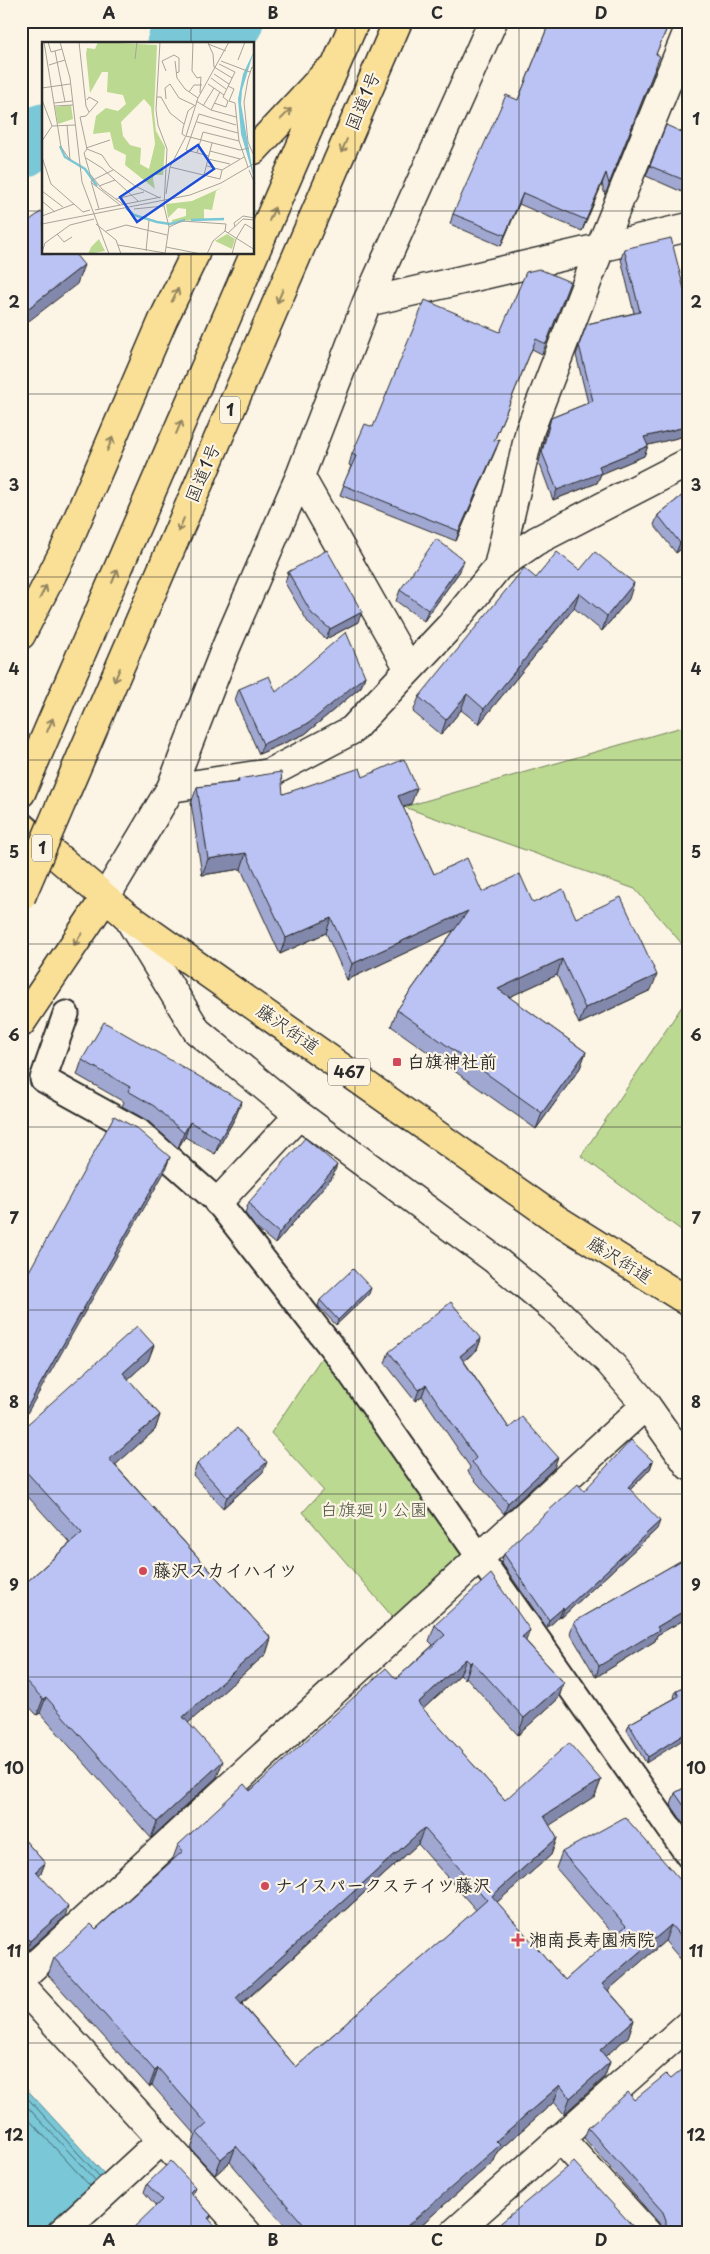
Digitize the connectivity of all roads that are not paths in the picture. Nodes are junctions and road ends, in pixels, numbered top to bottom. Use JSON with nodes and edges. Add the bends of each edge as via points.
{"nodes":[{"id":1,"x":355,"y":21,"type":"edge"},
{"id":2,"x":398,"y":21,"type":"edge"},
{"id":3,"x":493,"y":21,"type":"edge"},
{"id":4,"x":689,"y":28,"type":"edge"},
{"id":5,"x":338,"y":61,"type":"junction"},
{"id":6,"x":255,"y":149,"type":"edge"},
{"id":7,"x":689,"y":227,"type":"edge"},
{"id":8,"x":601,"y":246,"type":"junction"},
{"id":9,"x":255,"y":253,"type":"edge"},
{"id":10,"x":195,"y":255,"type":"edge"},
{"id":11,"x":254,"y":255,"type":"edge"},
{"id":12,"x":367,"y":302,"type":"junction"},
{"id":13,"x":689,"y":462,"type":"edge"},
{"id":14,"x":300,"y":476,"type":"junction"},
{"id":15,"x":498,"y":567,"type":"junction"},
{"id":16,"x":21,"y":635,"type":"edge"},
{"id":17,"x":409,"y":669,"type":"junction"},
{"id":18,"x":26,"y":781,"type":"edge"},
{"id":19,"x":171,"y":788,"type":"junction"},
{"id":20,"x":21,"y":826,"type":"edge"},
{"id":21,"x":21,"y":898,"type":"edge"},
{"id":22,"x":105,"y":898,"type":"junction"},
{"id":23,"x":127,"y":916,"type":"junction"},
{"id":24,"x":66,"y":1014,"type":"dead end"},
{"id":25,"x":21,"y":1024,"type":"edge"},
{"id":26,"x":299,"y":1115,"type":"junction"},
{"id":27,"x":218,"y":1202,"type":"junction"},
{"id":28,"x":689,"y":1302,"type":"edge"},
{"id":29,"x":646,"y":1405,"type":"junction"},
{"id":30,"x":689,"y":1466,"type":"edge"},
{"id":31,"x":480,"y":1556,"type":"junction"},
{"id":32,"x":689,"y":1856,"type":"edge"},
{"id":33,"x":21,"y":1978,"type":"edge"},
{"id":34,"x":21,"y":1986,"type":"edge"},
{"id":35,"x":689,"y":2024,"type":"edge"},
{"id":36,"x":560,"y":2138,"type":"junction"},
{"id":37,"x":162,"y":2140,"type":"junction"},
{"id":38,"x":61,"y":2233,"type":"edge"},
{"id":39,"x":247,"y":2233,"type":"edge"},
{"id":40,"x":454,"y":2233,"type":"edge"},
{"id":41,"x":647,"y":2233,"type":"edge"}],
"edges":[{"from":1,"to":5,"type":"highway","number":"1"},
{"from":2,"to":21,"type":"highway","name":"国道1号","number":"1","one_way":true,"bridge":true},
{"from":3,"to":12,"type":"street"},
{"from":4,"to":8,"type":"street"},
{"from":6,"to":5,"type":"highway","one_way":true},
{"from":9,"to":5,"type":"highway","number":"1","one_way":true},
{"from":7,"to":8,"type":"street"},
{"from":8,"to":12,"type":"street"},
{"from":8,"to":15,"type":"street","via":[[530,430]]},
{"from":16,"to":10,"type":"highway","one_way":true,"via":[[63,553],[163,320]]},
{"from":18,"to":11,"type":"highway","number":"1","one_way":true},
{"from":12,"to":14,"type":"street"},
{"from":13,"to":15,"type":"street","via":[[536,541]]},
{"from":14,"to":17,"type":"street"},
{"from":14,"to":19,"type":"street","via":[[226,647]]},
{"from":15,"to":17,"type":"street"},
{"from":17,"to":19,"type":"street","via":[[352,730],[270,773]]},
{"from":19,"to":22,"type":"street"},
{"from":20,"to":22,"type":"highway","name":"藤沢街道","number":"467"},
{"from":22,"to":23,"type":"highway","name":"藤沢街道","number":"467"},
{"from":22,"to":25,"type":"highway","one_way":true},
{"from":23,"to":26,"type":"street","via":[[197,1031]]},
{"from":23,"to":28,"type":"highway","name":"藤沢街道","number":"467","via":[[556,1219]]},
{"from":24,"to":27,"type":"street","via":[[43,1079],[139,1132]]},
{"from":26,"to":27,"type":"street"},
{"from":26,"to":29,"type":"street","via":[[508,1270],[609,1362]]},
{"from":27,"to":31,"type":"street","via":[[340,1358]]},
{"from":29,"to":30,"type":"street"},
{"from":29,"to":31,"type":"street"},
{"from":31,"to":32,"type":"street"},
{"from":31,"to":33,"type":"street"},
{"from":34,"to":37,"type":"street"},
{"from":35,"to":36,"type":"street"},
{"from":36,"to":40,"type":"street"},
{"from":36,"to":41,"type":"street"},
{"from":37,"to":38,"type":"street"},
{"from":37,"to":39,"type":"street"}]}
